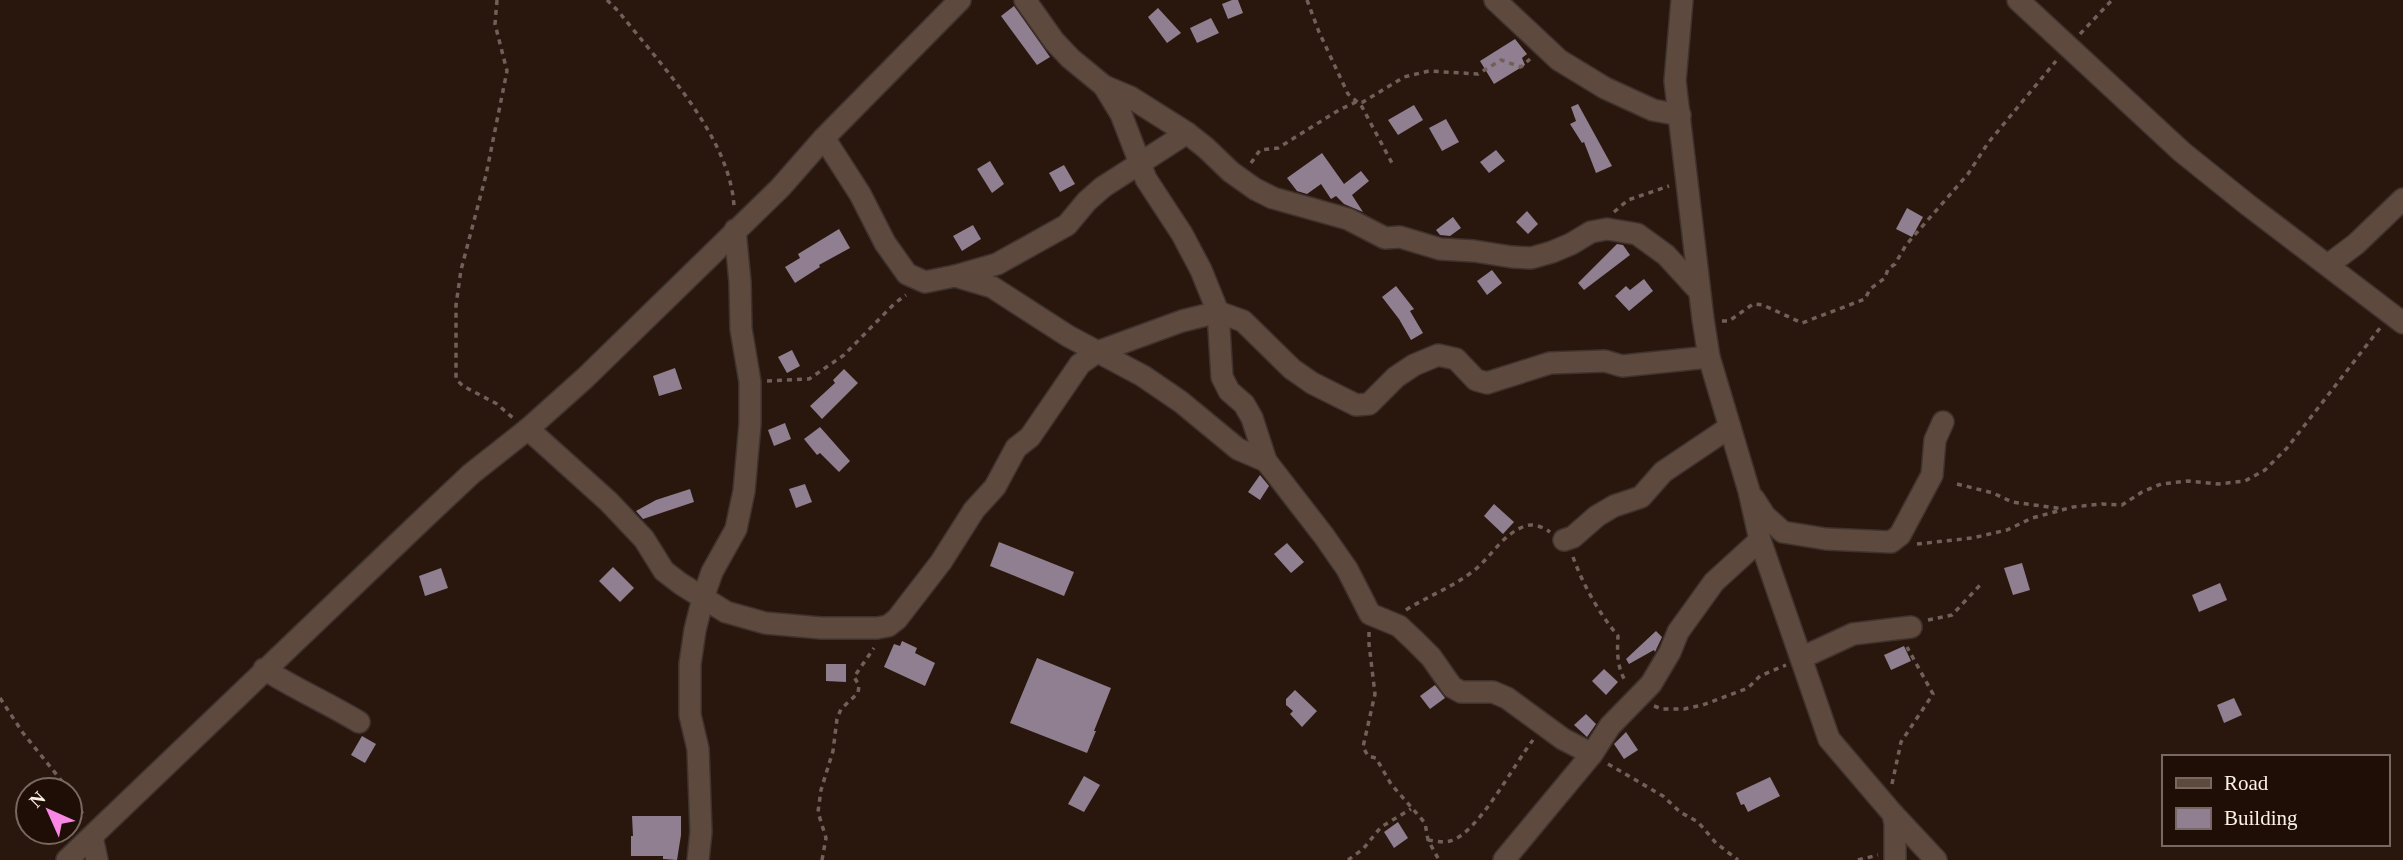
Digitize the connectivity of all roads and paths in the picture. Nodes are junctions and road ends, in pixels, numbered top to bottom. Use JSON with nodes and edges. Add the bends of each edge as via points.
{"nodes":[{"id":1,"x":496,"y":0,"type":"edge"},
{"id":2,"x":607,"y":0,"type":"edge"},
{"id":3,"x":960,"y":0,"type":"edge"},
{"id":4,"x":1025,"y":0,"type":"edge"},
{"id":5,"x":1307,"y":0,"type":"edge"},
{"id":6,"x":1495,"y":0,"type":"edge"},
{"id":7,"x":1682,"y":0,"type":"edge"},
{"id":8,"x":2018,"y":0,"type":"edge"},
{"id":9,"x":2112,"y":0,"type":"edge"},
{"id":10,"x":1543,"y":47,"type":"junction"},
{"id":11,"x":2068,"y":47,"type":"junction"},
{"id":12,"x":1104,"y":86,"type":"junction"},
{"id":13,"x":1356,"y":102,"type":"junction"},
{"id":14,"x":1679,"y":115,"type":"junction"},
{"id":15,"x":1187,"y":133,"type":"junction"},
{"id":16,"x":824,"y":138,"type":"junction"},
{"id":17,"x":1140,"y":163,"type":"junction"},
{"id":18,"x":1393,"y":165,"type":"dead end"},
{"id":19,"x":1231,"y":172,"type":"junction"},
{"id":20,"x":1687,"y":182,"type":"junction"},
{"id":21,"x":2403,"y":200,"type":"edge"},
{"id":22,"x":735,"y":230,"type":"junction"},
{"id":23,"x":1591,"y":232,"type":"junction"},
{"id":24,"x":2328,"y":265,"type":"junction"},
{"id":25,"x":955,"y":276,"type":"junction"},
{"id":26,"x":925,"y":282,"type":"junction"},
{"id":27,"x":1699,"y":291,"type":"junction"},
{"id":28,"x":1218,"y":312,"type":"junction"},
{"id":29,"x":2397,"y":318,"type":"edge"},
{"id":30,"x":1703,"y":319,"type":"junction"},
{"id":31,"x":1097,"y":352,"type":"junction"},
{"id":32,"x":1709,"y":357,"type":"junction"},
{"id":33,"x":750,"y":382,"type":"junction"},
{"id":34,"x":1943,"y":422,"type":"dead end"},
{"id":35,"x":1730,"y":427,"type":"junction"},
{"id":36,"x":528,"y":429,"type":"junction"},
{"id":37,"x":1266,"y":461,"type":"junction"},
{"id":38,"x":1957,"y":484,"type":"dead end"},
{"id":39,"x":1749,"y":491,"type":"junction"},
{"id":40,"x":2066,"y":509,"type":"junction"},
{"id":41,"x":1783,"y":532,"type":"junction"},
{"id":42,"x":1564,"y":540,"type":"junction"},
{"id":43,"x":1760,"y":540,"type":"junction"},
{"id":44,"x":1891,"y":542,"type":"junction"},
{"id":45,"x":1982,"y":583,"type":"dead end"},
{"id":46,"x":1777,"y":584,"type":"junction"},
{"id":47,"x":703,"y":598,"type":"junction"},
{"id":48,"x":1379,"y":617,"type":"junction"},
{"id":49,"x":888,"y":625,"type":"junction"},
{"id":50,"x":1905,"y":628,"type":"junction"},
{"id":51,"x":1801,"y":658,"type":"junction"},
{"id":52,"x":264,"y":669,"type":"junction"},
{"id":53,"x":0,"y":698,"type":"edge"},
{"id":54,"x":1637,"y":699,"type":"junction"},
{"id":55,"x":359,"y":723,"type":"dead end"},
{"id":56,"x":1543,"y":726,"type":"junction"},
{"id":57,"x":1592,"y":754,"type":"junction"},
{"id":58,"x":57,"y":776,"type":"edge"},
{"id":59,"x":1411,"y":809,"type":"junction"},
{"id":60,"x":1890,"y":810,"type":"junction"},
{"id":61,"x":84,"y":814,"type":"edge"},
{"id":62,"x":92,"y":837,"type":"junction"},
{"id":63,"x":1428,"y":840,"type":"junction"},
{"id":64,"x":68,"y":860,"type":"edge"},
{"id":65,"x":97,"y":860,"type":"edge"},
{"id":66,"x":698,"y":860,"type":"edge"},
{"id":67,"x":822,"y":860,"type":"edge"},
{"id":68,"x":1349,"y":860,"type":"edge"},
{"id":69,"x":1439,"y":860,"type":"edge"},
{"id":70,"x":1504,"y":860,"type":"edge"},
{"id":71,"x":1738,"y":860,"type":"edge"},
{"id":72,"x":1895,"y":860,"type":"edge"},
{"id":73,"x":1936,"y":860,"type":"edge"}],
"edges":[{"from":1,"to":36,"type":"path","via":[[495,24],[507,71],[461,270],[456,379]]},
{"from":2,"to":22,"type":"path","via":[[695,108],[730,174]]},
{"from":3,"to":16,"type":"street"},
{"from":4,"to":12,"type":"street","via":[[1054,41]]},
{"from":5,"to":13,"type":"path","via":[[1348,94]]},
{"from":6,"to":10,"type":"street"},
{"from":7,"to":14,"type":"street","via":[[1676,63]]},
{"from":8,"to":11,"type":"street"},
{"from":9,"to":11,"type":"path"},
{"from":10,"to":13,"type":"path","via":[[1521,67],[1501,60],[1478,74],[1429,71],[1404,77]]},
{"from":10,"to":14,"type":"street","via":[[1605,88],[1653,110]]},
{"from":11,"to":24,"type":"street","via":[[2182,152]]},
{"from":11,"to":30,"type":"path","via":[[1865,299],[1802,323],[1753,304],[1729,321]]},
{"from":12,"to":15,"type":"street"},
{"from":12,"to":17,"type":"street","via":[[1121,114]]},
{"from":13,"to":18,"type":"path"},
{"from":13,"to":19,"type":"path","via":[[1278,148],[1260,150],[1250,165]]},
{"from":14,"to":20,"type":"street"},
{"from":15,"to":17,"type":"street"},
{"from":15,"to":19,"type":"street"},
{"from":16,"to":22,"type":"street"},
{"from":16,"to":26,"type":"street","via":[[885,243],[907,274]]},
{"from":17,"to":25,"type":"street","via":[[1103,187],[1067,225],[997,264]]},
{"from":17,"to":28,"type":"street","via":[[1201,270]]},
{"from":19,"to":23,"type":"street","via":[[1273,198],[1348,219],[1385,238],[1400,237],[1440,249],[1531,258]]},
{"from":20,"to":23,"type":"path","via":[[1624,202]]},
{"from":20,"to":27,"type":"street"},
{"from":21,"to":24,"type":"street"},
{"from":22,"to":33,"type":"street","via":[[741,329]]},
{"from":22,"to":36,"type":"street"},
{"from":23,"to":27,"type":"street","via":[[1607,229],[1637,234],[1666,255]]},
{"from":24,"to":29,"type":"street"},
{"from":25,"to":26,"type":"street"},
{"from":25,"to":31,"type":"street","via":[[992,288]]},
{"from":26,"to":33,"type":"path","via":[[895,303],[844,355],[808,379]]},
{"from":27,"to":30,"type":"street"},
{"from":28,"to":31,"type":"street"},
{"from":28,"to":32,"type":"street","via":[[1243,321],[1292,369],[1356,405],[1369,404],[1396,377],[1438,355],[1456,359],[1476,380],[1488,383],[1550,363],[1605,361],[1622,366]]},
{"from":28,"to":37,"type":"street","via":[[1222,377],[1252,418]]},
{"from":29,"to":40,"type":"path","via":[[2265,470],[2245,481],[2161,484],[2122,505]]},
{"from":30,"to":32,"type":"street"},
{"from":31,"to":37,"type":"street","via":[[1181,402],[1238,449]]},
{"from":31,"to":49,"type":"street","via":[[1080,364],[1030,437],[1016,448],[995,486],[940,562]]},
{"from":32,"to":35,"type":"street"},
{"from":33,"to":47,"type":"street","via":[[744,491],[736,529]]},
{"from":34,"to":44,"type":"street","via":[[1935,440],[1932,475]]},
{"from":35,"to":39,"type":"street"},
{"from":35,"to":42,"type":"street","via":[[1663,472],[1641,497],[1614,506]]},
{"from":36,"to":47,"type":"street","via":[[609,502],[644,539],[664,571]]},
{"from":36,"to":52,"type":"street","via":[[471,474]]},
{"from":37,"to":48,"type":"street"},
{"from":38,"to":40,"type":"path","via":[[2012,502]]},
{"from":39,"to":41,"type":"street","via":[[1765,516]]},
{"from":39,"to":43,"type":"street"},
{"from":40,"to":44,"type":"path","via":[[1972,538],[1923,544]]},
{"from":41,"to":44,"type":"street"},
{"from":41,"to":46,"type":"street"},
{"from":42,"to":48,"type":"path","via":[[1527,524],[1446,590]]},
{"from":42,"to":54,"type":"path","via":[[1606,622],[1618,636],[1621,674]]},
{"from":43,"to":46,"type":"street"},
{"from":43,"to":54,"type":"street","via":[[1714,582]]},
{"from":45,"to":50,"type":"path","via":[[1952,615]]},
{"from":46,"to":51,"type":"street"},
{"from":47,"to":49,"type":"street","via":[[726,612],[765,623],[821,628]]},
{"from":47,"to":66,"type":"street","via":[[690,664],[690,715],[698,749]]},
{"from":48,"to":56,"type":"street","via":[[1399,626],[1422,648],[1452,687],[1461,692],[1493,692]]},
{"from":48,"to":59,"type":"path","via":[[1369,644],[1376,694],[1363,747],[1368,756],[1376,758]]},
{"from":49,"to":67,"type":"path","via":[[854,677],[858,693],[836,719],[818,812],[826,838]]},
{"from":50,"to":51,"type":"street","via":[[1853,634]]},
{"from":50,"to":60,"type":"path","via":[[1933,694],[1901,742]]},
{"from":51,"to":54,"type":"path","via":[[1760,676],[1748,688],[1703,705],[1662,709]]},
{"from":51,"to":60,"type":"street","via":[[1829,739]]},
{"from":52,"to":55,"type":"street"},
{"from":52,"to":62,"type":"street"},
{"from":53,"to":58,"type":"path"},
{"from":54,"to":57,"type":"street","via":[[1610,726]]},
{"from":56,"to":57,"type":"street"},
{"from":56,"to":63,"type":"path","via":[[1489,806],[1459,837],[1448,842]]},
{"from":57,"to":70,"type":"street"},
{"from":57,"to":71,"type":"path","via":[[1663,796]]},
{"from":59,"to":63,"type":"path","via":[[1425,823]]},
{"from":59,"to":68,"type":"path","via":[[1381,827]]},
{"from":60,"to":72,"type":"street"},
{"from":60,"to":73,"type":"street"},
{"from":61,"to":62,"type":"path"},
{"from":62,"to":64,"type":"street"},
{"from":62,"to":65,"type":"street"},
{"from":63,"to":69,"type":"path"}]}
